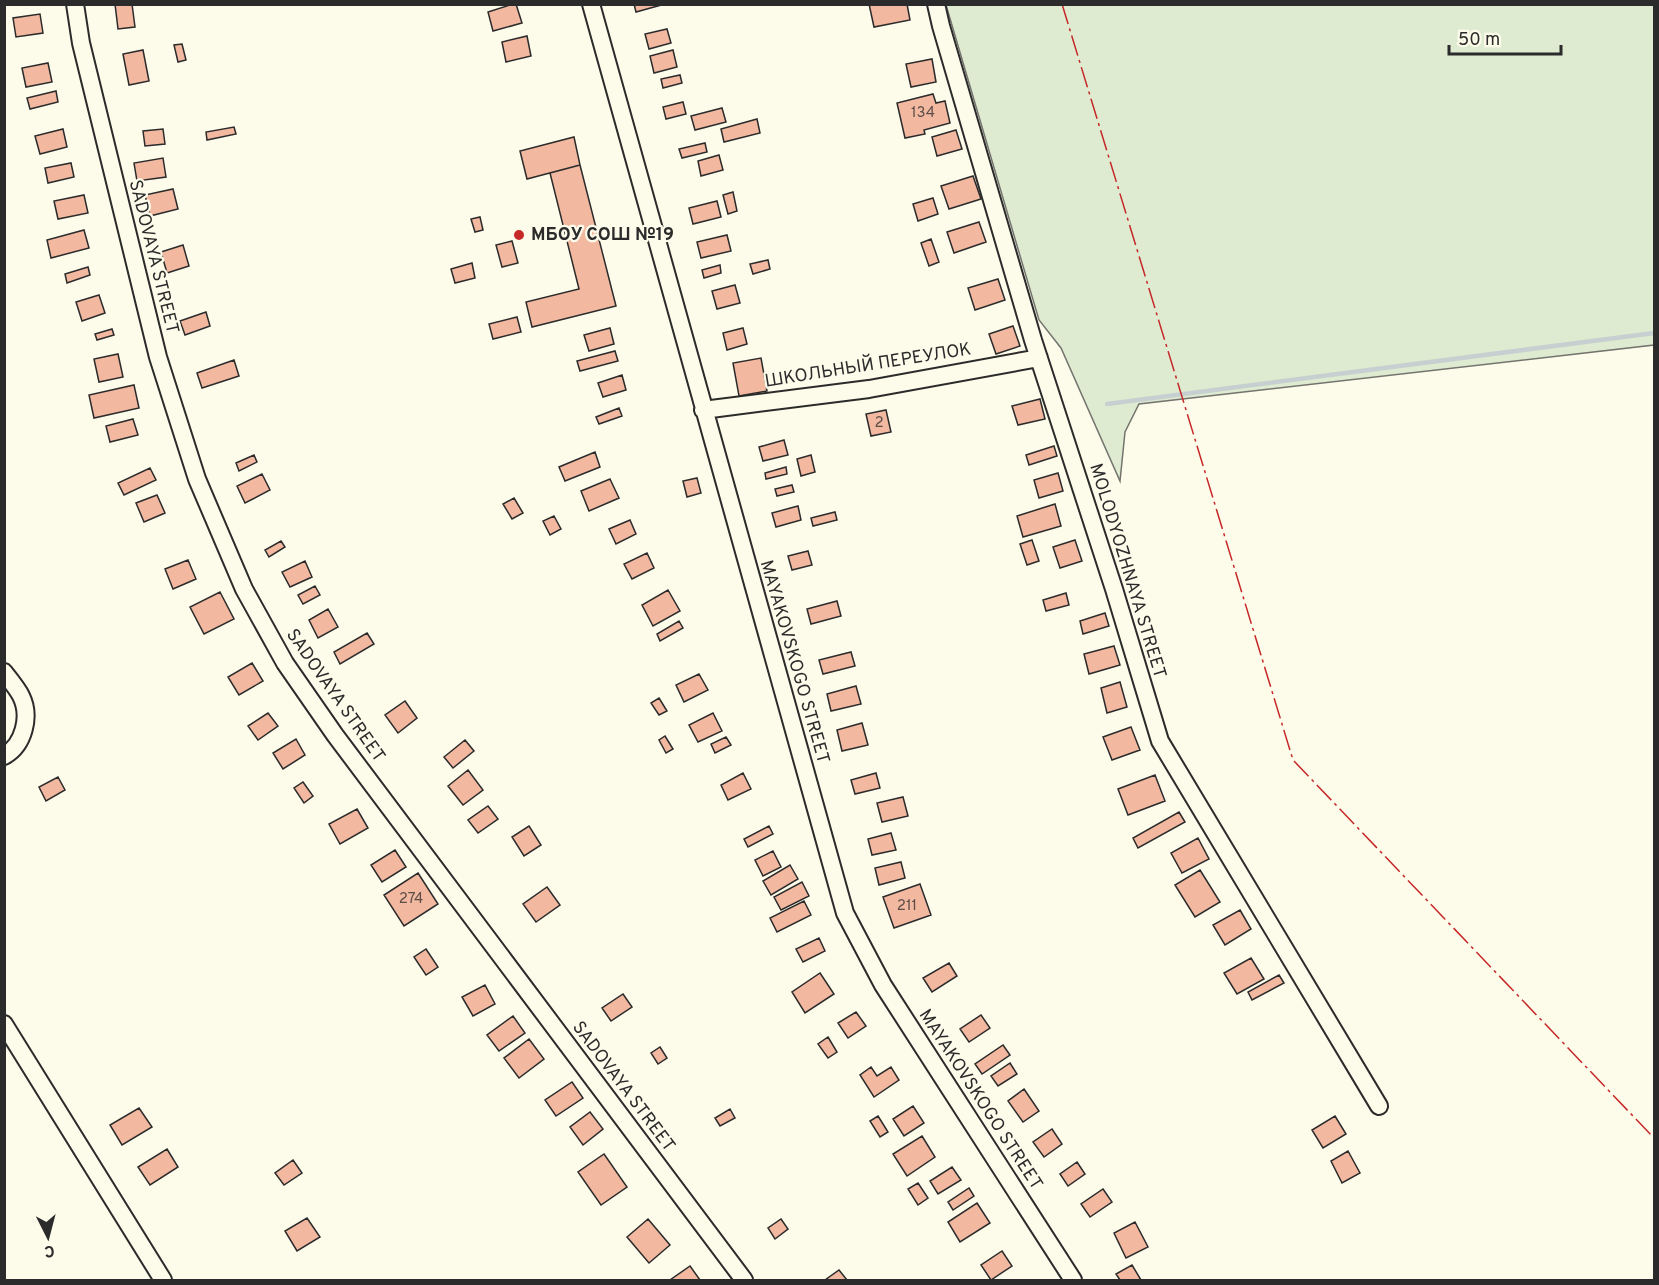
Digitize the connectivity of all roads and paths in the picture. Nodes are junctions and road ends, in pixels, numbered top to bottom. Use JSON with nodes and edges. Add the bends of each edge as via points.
{"nodes":[{"id":1,"x":75,"y":4,"type":"edge"},
{"id":2,"x":591,"y":4,"type":"edge"},
{"id":3,"x":936,"y":4,"type":"edge"},
{"id":4,"x":1039,"y":358,"type":"junction"},
{"id":5,"x":703,"y":410,"type":"junction"},
{"id":6,"x":8,"y":677,"type":"edge"},
{"id":7,"x":4,"y":756,"type":"edge"},
{"id":8,"x":4,"y":1024,"type":"edge"},
{"id":9,"x":1379,"y":1106,"type":"dead end"},
{"id":10,"x":163,"y":1281,"type":"edge"},
{"id":11,"x":744,"y":1281,"type":"edge"},
{"id":12,"x":1073,"y":1281,"type":"edge"}],
"edges":[{"from":1,"to":11,"type":"street","name":"SADOVAYA STREET","via":[[158,357],[197,479],[244,589],[285,663],[335,735]]},
{"from":2,"to":5,"type":"street","name":"MAYAKOVSKOGO STREET"},
{"from":3,"to":4,"type":"street","name":"MOLODYOZHNAYA STREET"},
{"from":4,"to":5,"type":"street","name":"ШКОЛЬНЫЙ ПЕРЕУЛОК","via":[[869,388]]},
{"from":4,"to":9,"type":"street","name":"MOLODYOZHNAYA STREET","via":[[1160,741]]},
{"from":5,"to":12,"type":"street","name":"MAYAKOVSKOGO STREET","via":[[845,913],[883,985]]},
{"from":6,"to":7,"type":"street","via":[[21,696],[26,719],[19,740]]},
{"from":8,"to":10,"type":"street"}]}
